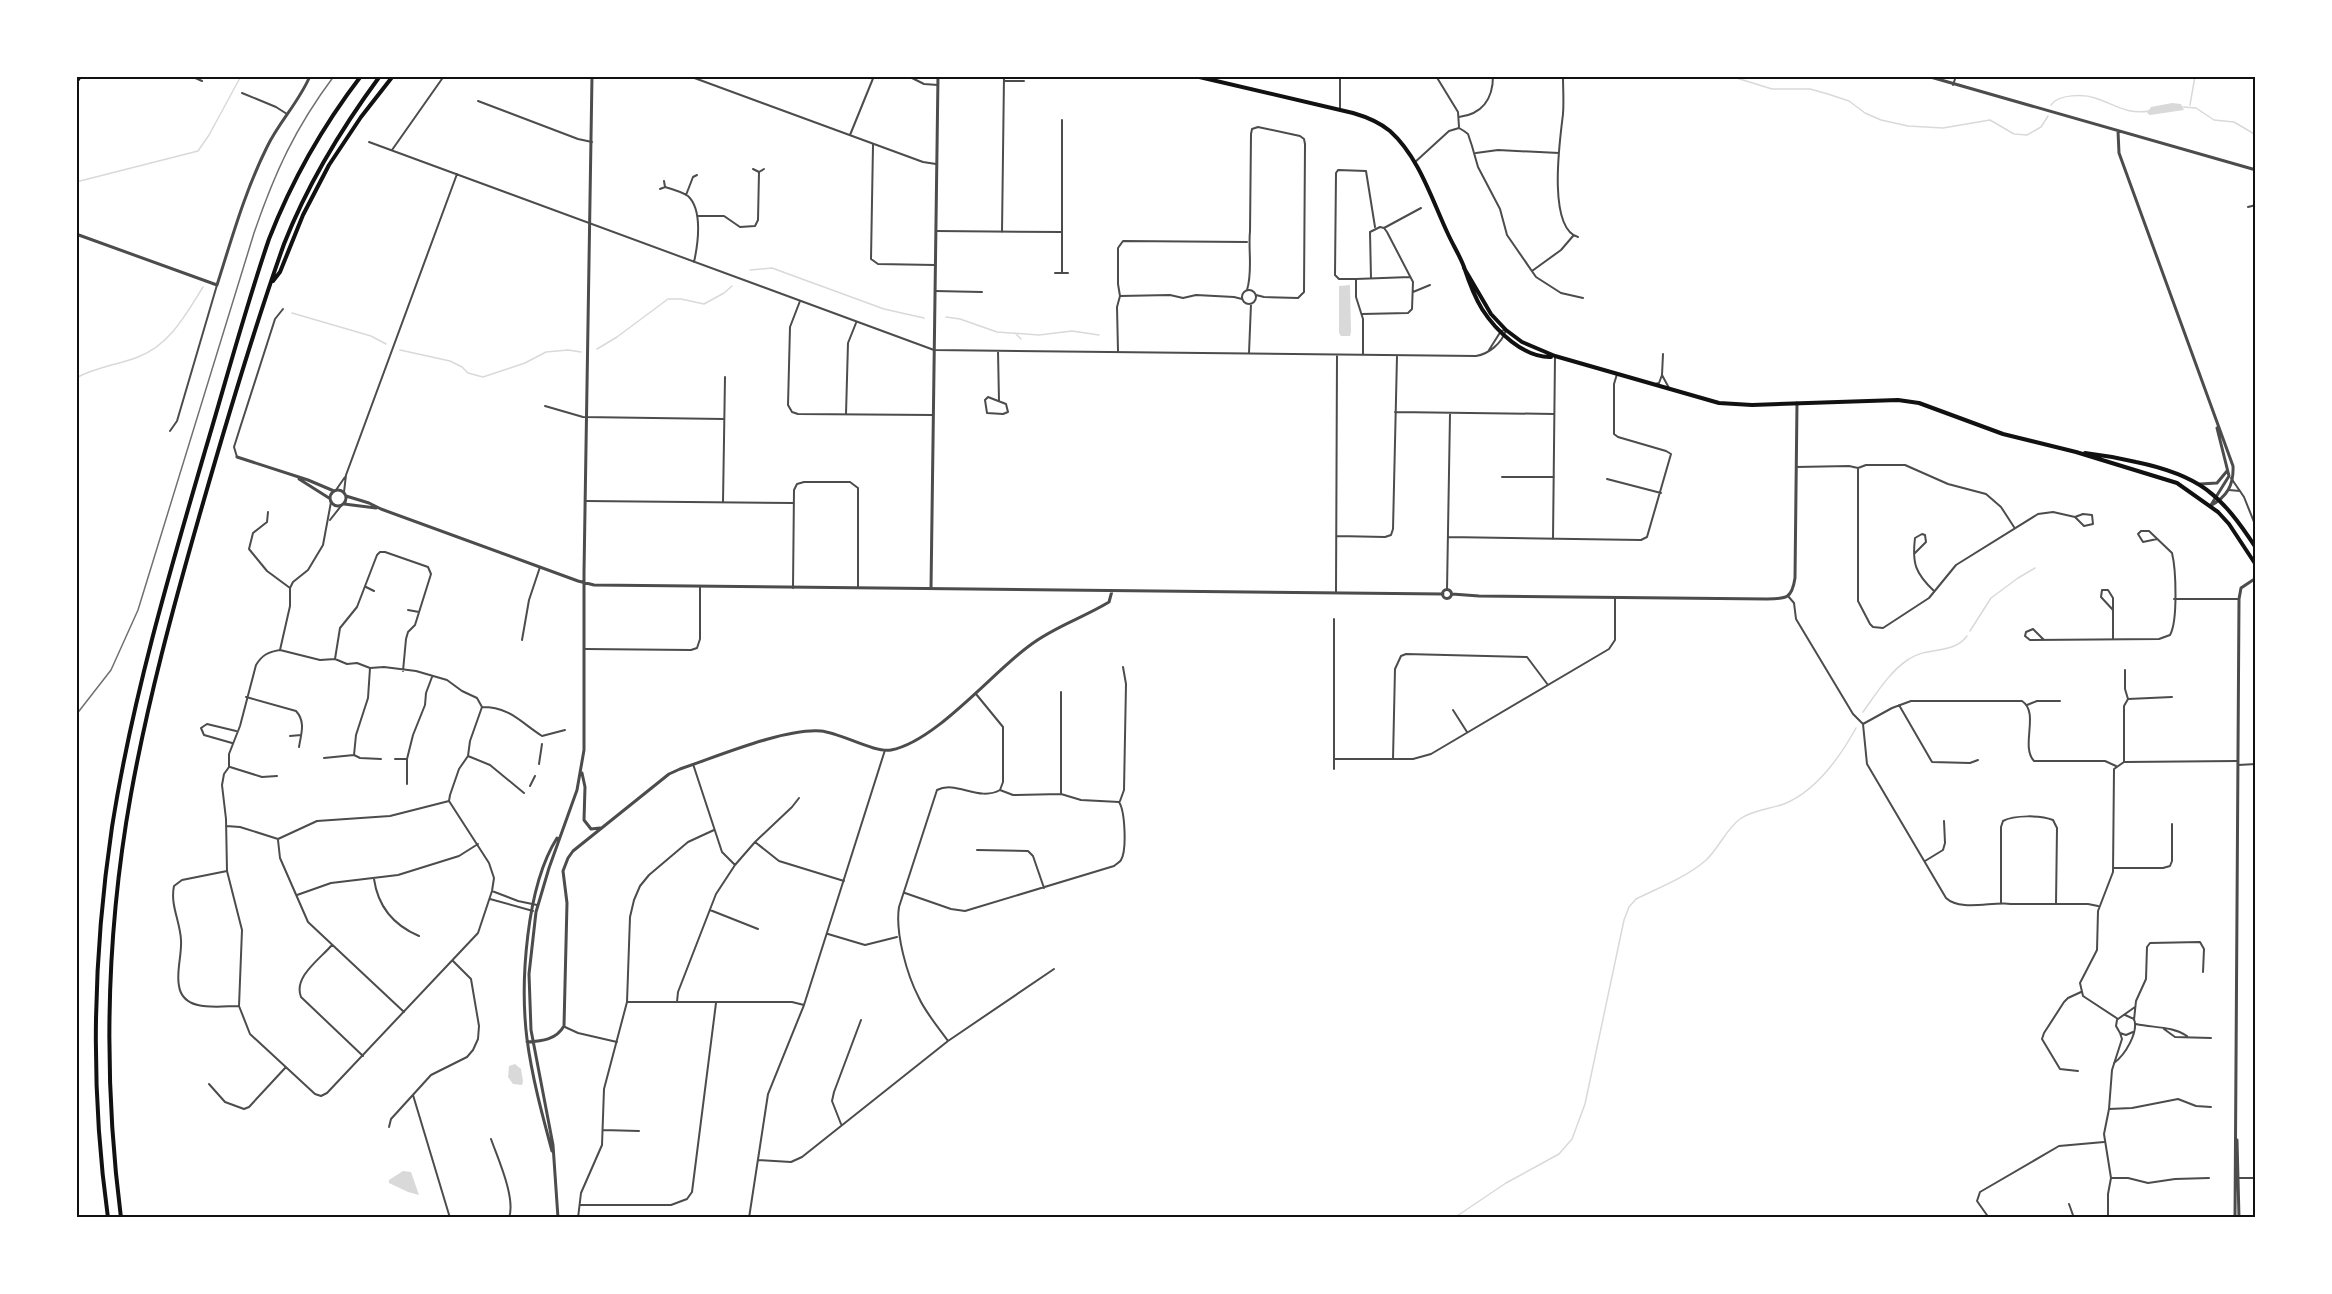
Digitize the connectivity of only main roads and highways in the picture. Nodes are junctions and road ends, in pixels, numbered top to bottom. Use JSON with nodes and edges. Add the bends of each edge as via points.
{"nodes":[{"id":1,"x":81,"y":76,"type":"edge"},
{"id":2,"x":361,"y":76,"type":"edge"},
{"id":3,"x":380,"y":76,"type":"edge"},
{"id":4,"x":393,"y":76,"type":"edge"},
{"id":5,"x":1195,"y":76,"type":"edge"},
{"id":6,"x":76,"y":83,"type":"edge"},
{"id":7,"x":270,"y":283,"type":"junction"},
{"id":8,"x":2076,"y":452,"type":"junction"},
{"id":9,"x":2256,"y":548,"type":"edge"},
{"id":10,"x":2256,"y":565,"type":"edge"},
{"id":11,"x":108,"y":1218,"type":"edge"},
{"id":12,"x":121,"y":1218,"type":"edge"}],
"edges":[{"from":1,"to":6,"type":"main road"},
{"from":2,"to":11,"type":"main road","via":[[308,154],[269,239],[180,537],[127,748],[108,860],[98,967],[97,1087]]},
{"from":3,"to":7,"type":"main road","via":[[311,183]]},
{"from":4,"to":7,"type":"main road","via":[[329,165],[280,272]]},
{"from":5,"to":8,"type":"main road","via":[[1340,109],[1367,117],[1389,130],[1414,163],[1464,268],[1491,314],[1504,332],[1527,351],[1719,403],[1919,403],[2003,434]]},
{"from":7,"to":12,"type":"main road","via":[[174,608],[127,820],[110,992],[111,1105]]},
{"from":8,"to":9,"type":"main road","via":[[2167,469],[2199,484],[2233,514]]},
{"from":8,"to":10,"type":"main road","via":[[2164,478],[2189,490],[2229,524]]}]}
